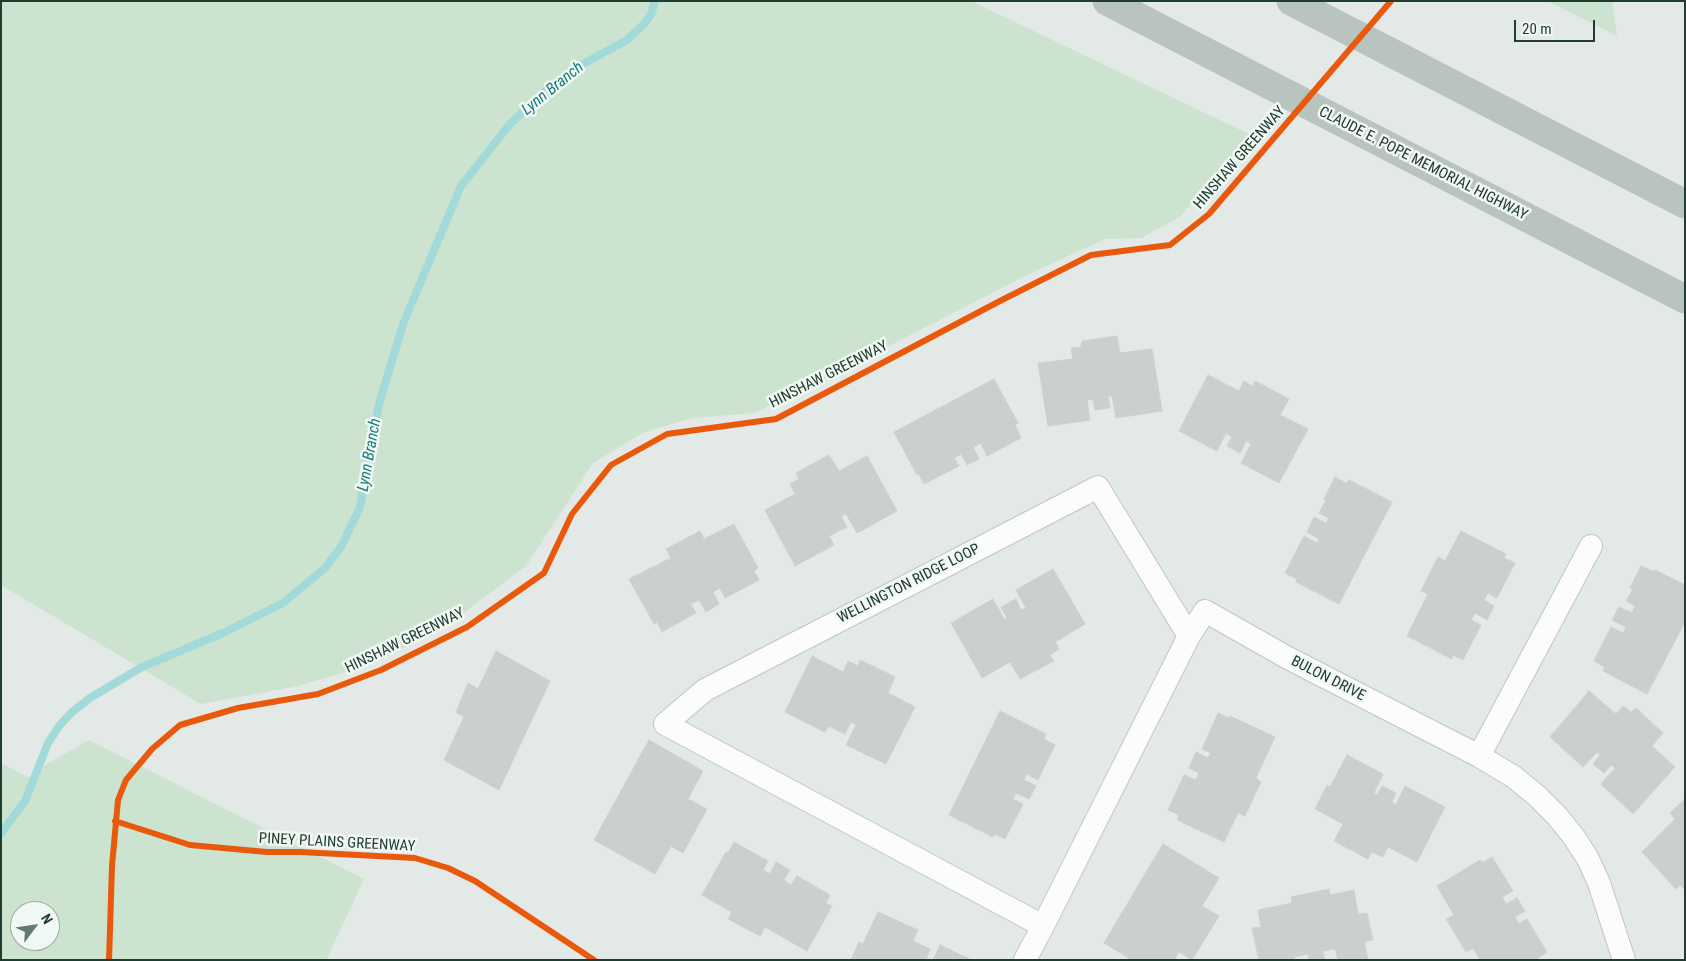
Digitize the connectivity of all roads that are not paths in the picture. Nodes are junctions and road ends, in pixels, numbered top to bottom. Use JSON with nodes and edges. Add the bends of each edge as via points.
{"nodes":[{"id":1,"x":1107,"y":1,"type":"edge"},
{"id":2,"x":1291,"y":1,"type":"edge"},
{"id":3,"x":1685,"y":204,"type":"edge"},
{"id":4,"x":1685,"y":299,"type":"edge"},
{"id":5,"x":1591,"y":546,"type":"dead end"},
{"id":6,"x":1189,"y":636,"type":"junction"},
{"id":7,"x":1479,"y":756,"type":"junction"},
{"id":8,"x":1043,"y":926,"type":"junction"},
{"id":9,"x":1025,"y":960,"type":"edge"},
{"id":10,"x":1624,"y":960,"type":"edge"}],
"edges":[{"from":1,"to":4,"type":"highway","name":"CLAUDE E. POPE MEMORIAL HIGHWAY"},
{"from":2,"to":3,"type":"highway"},
{"from":5,"to":7,"type":"street"},
{"from":6,"to":7,"type":"street","name":"BULON DRIVE","via":[[1205,610],[1288,658]]},
{"from":6,"to":8,"type":"street"},
{"from":6,"to":8,"type":"street","name":"WELLINGTON RIDGE LOOP","via":[[1098,487],[705,690],[665,724]]},
{"from":7,"to":10,"type":"street","name":"BULON DRIVE","via":[[1514,777],[1537,796],[1574,837],[1599,884]]},
{"from":8,"to":9,"type":"street"}]}
